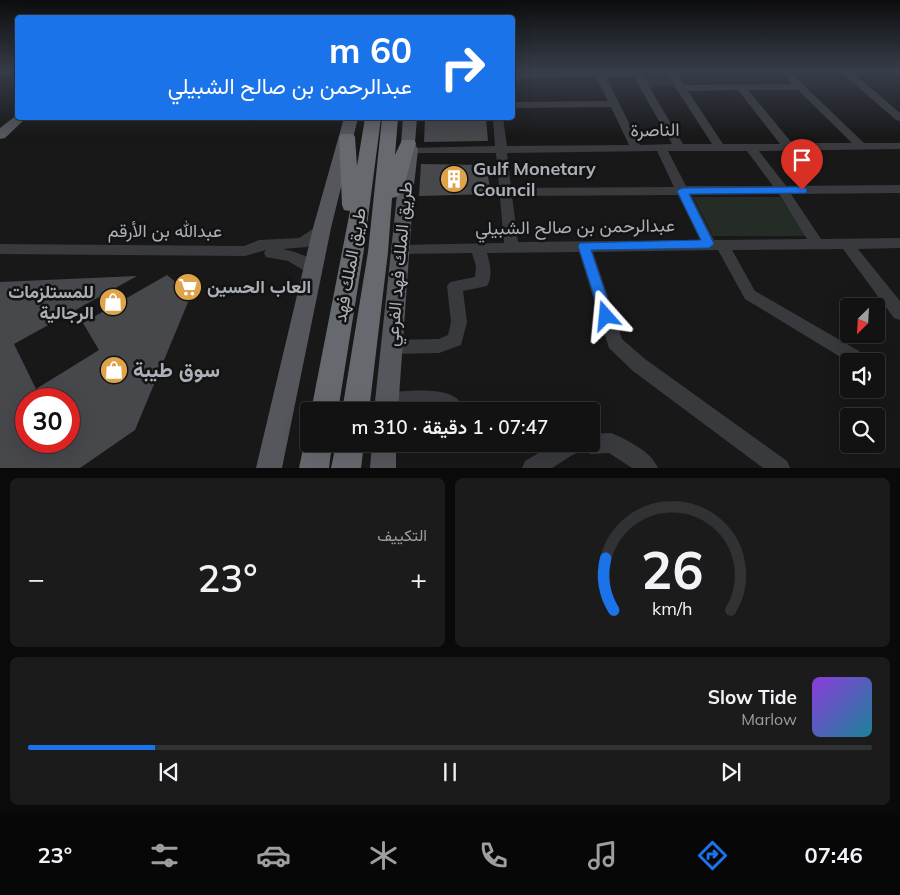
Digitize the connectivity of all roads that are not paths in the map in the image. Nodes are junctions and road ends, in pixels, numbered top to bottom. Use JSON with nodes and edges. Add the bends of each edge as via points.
{"nodes":[{"id":1,"x":609,"y":93,"type":"edge"},
{"id":2,"x":648,"y":93,"type":"edge"},
{"id":3,"x":684,"y":93,"type":"edge"},
{"id":4,"x":745,"y":93,"type":"edge"},
{"id":5,"x":806,"y":93,"type":"edge"},
{"id":6,"x":871,"y":93,"type":"edge"},
{"id":7,"x":615,"y":104,"type":"junction"},
{"id":8,"x":515,"y":105,"type":"edge"},
{"id":9,"x":15,"y":109,"type":"edge"},
{"id":10,"x":900,"y":118,"type":"edge"},
{"id":11,"x":17,"y":120,"type":"edge"},
{"id":12,"x":351,"y":120,"type":"edge"},
{"id":13,"x":373,"y":120,"type":"edge"},
{"id":14,"x":390,"y":120,"type":"edge"},
{"id":15,"x":410,"y":120,"type":"edge"},
{"id":16,"x":498,"y":120,"type":"edge"},
{"id":17,"x":0,"y":122,"type":"edge"},
{"id":18,"x":0,"y":135,"type":"edge"},
{"id":19,"x":347,"y":137,"type":"junction"},
{"id":20,"x":860,"y":145,"type":"junction"},
{"id":21,"x":410,"y":146,"type":"junction"},
{"id":22,"x":679,"y":147,"type":"junction"},
{"id":23,"x":789,"y":147,"type":"junction"},
{"id":24,"x":900,"y":147,"type":"edge"},
{"id":25,"x":636,"y":148,"type":"junction"},
{"id":26,"x":661,"y":148,"type":"junction"},
{"id":27,"x":720,"y":148,"type":"junction"},
{"id":28,"x":751,"y":148,"type":"junction"},
{"id":29,"x":502,"y":150,"type":"junction"},
{"id":30,"x":900,"y":189,"type":"edge"},
{"id":31,"x":682,"y":191,"type":"junction"},
{"id":32,"x":783,"y":191,"type":"junction"},
{"id":33,"x":506,"y":192,"type":"junction"},
{"id":34,"x":322,"y":228,"type":"junction"},
{"id":35,"x":816,"y":242,"type":"junction"},
{"id":36,"x":846,"y":243,"type":"junction"},
{"id":37,"x":900,"y":243,"type":"edge"},
{"id":38,"x":715,"y":244,"type":"junction"},
{"id":39,"x":379,"y":245,"type":"junction"},
{"id":40,"x":511,"y":246,"type":"junction"},
{"id":41,"x":584,"y":246,"type":"junction"},
{"id":42,"x":401,"y":248,"type":"junction"},
{"id":43,"x":478,"y":248,"type":"junction"},
{"id":44,"x":0,"y":249,"type":"edge"},
{"id":45,"x":354,"y":249,"type":"junction"},
{"id":46,"x":245,"y":251,"type":"junction"},
{"id":47,"x":313,"y":270,"type":"junction"},
{"id":48,"x":900,"y":313,"type":"edge"},
{"id":49,"x":392,"y":348,"type":"junction"},
{"id":50,"x":848,"y":353,"type":"edge"},
{"id":51,"x":326,"y":402,"type":"edge"},
{"id":52,"x":355,"y":402,"type":"edge"},
{"id":53,"x":386,"y":402,"type":"edge"},
{"id":54,"x":435,"y":402,"type":"edge"},
{"id":55,"x":448,"y":402,"type":"edge"},
{"id":56,"x":600,"y":444,"type":"edge"},
{"id":57,"x":317,"y":452,"type":"edge"},
{"id":58,"x":349,"y":452,"type":"edge"},
{"id":59,"x":384,"y":452,"type":"edge"},
{"id":60,"x":559,"y":452,"type":"edge"},
{"id":61,"x":269,"y":468,"type":"edge"},
{"id":62,"x":314,"y":468,"type":"edge"},
{"id":63,"x":346,"y":468,"type":"edge"},
{"id":64,"x":383,"y":468,"type":"edge"},
{"id":65,"x":532,"y":468,"type":"edge"},
{"id":66,"x":648,"y":468,"type":"edge"},
{"id":67,"x":780,"y":468,"type":"edge"}],
"edges":[{"from":1,"to":7,"type":"street"},
{"from":2,"to":22,"type":"street"},
{"from":3,"to":27,"type":"street"},
{"from":4,"to":23,"type":"street"},
{"from":5,"to":20,"type":"street"},
{"from":6,"to":10,"type":"street"},
{"from":7,"to":8,"type":"street"},
{"from":7,"to":25,"type":"street"},
{"from":9,"to":17,"type":"main road"},
{"from":11,"to":18,"type":"main road"},
{"from":12,"to":19,"type":"main road"},
{"from":13,"to":45,"type":"highway","name":"طريق الملك فهد"},
{"from":14,"to":39,"type":"highway","name":"طريق الملك فهد"},
{"from":15,"to":21,"type":"main road","name":"طريق الملك فهد الفرعي"},
{"from":16,"to":29,"type":"street"},
{"from":19,"to":34,"type":"main road"},
{"from":19,"to":45,"type":"highway","via":[[352,197],[348,241]]},
{"from":20,"to":23,"type":"street","name":"الناصرة"},
{"from":20,"to":24,"type":"street","name":"الناصرة"},
{"from":21,"to":29,"type":"street","name":"الناصرة"},
{"from":21,"to":39,"type":"highway","via":[[400,164]]},
{"from":21,"to":42,"type":"main road","name":"طريق الملك فهد الفرعي"},
{"from":22,"to":26,"type":"street","name":"الناصرة"},
{"from":22,"to":27,"type":"street","name":"الناصرة"},
{"from":23,"to":28,"type":"street","name":"الناصرة"},
{"from":25,"to":26,"type":"street","name":"الناصرة"},
{"from":25,"to":29,"type":"street","name":"الناصرة"},
{"from":26,"to":31,"type":"street"},
{"from":27,"to":28,"type":"street","name":"الناصرة"},
{"from":28,"to":32,"type":"street"},
{"from":29,"to":33,"type":"street"},
{"from":30,"to":32,"type":"street"},
{"from":31,"to":32,"type":"street"},
{"from":31,"to":33,"type":"street"},
{"from":31,"to":38,"type":"street"},
{"from":32,"to":35,"type":"street"},
{"from":33,"to":40,"type":"street"},
{"from":34,"to":46,"type":"street","name":"عبدالله بن الأرقم","via":[[302,243],[259,245]]},
{"from":34,"to":47,"type":"main road"},
{"from":35,"to":36,"type":"street","name":"عبدالرحمن بن صالح الشبيلي"},
{"from":35,"to":38,"type":"street","name":"عبدالرحمن بن صالح الشبيلي"},
{"from":36,"to":37,"type":"street","name":"عبدالرحمن بن صالح الشبيلي"},
{"from":36,"to":48,"type":"street"},
{"from":38,"to":41,"type":"street","name":"عبدالرحمن بن صالح الشبيلي"},
{"from":38,"to":50,"type":"street","via":[[750,295]]},
{"from":39,"to":52,"type":"highway","name":"طريق الملك فهد"},
{"from":40,"to":41,"type":"street","name":"عبدالرحمن بن صالح الشبيلي"},
{"from":40,"to":43,"type":"street","name":"عبدالرحمن بن صالح الشبيلي"},
{"from":41,"to":67,"type":"street","via":[[615,343],[639,365]]},
{"from":42,"to":43,"type":"street","name":"عبدالرحمن بن صالح الشبيلي"},
{"from":42,"to":49,"type":"main road","name":"طريق الملك فهد الفرعي"},
{"from":43,"to":49,"type":"street","via":[[483,266],[482,282],[455,286],[459,322],[456,340],[439,346]]},
{"from":44,"to":46,"type":"street","name":"عبدالله بن الأرقم"},
{"from":45,"to":51,"type":"highway","name":"طريق الملك فهد"},
{"from":46,"to":47,"type":"street","via":[[292,256]]},
{"from":47,"to":61,"type":"main road"},
{"from":49,"to":53,"type":"main road","name":"طريق الملك فهد الفرعي"},
{"from":54,"to":55,"type":"street"},
{"from":56,"to":66,"type":"street","via":[[611,443]]},
{"from":57,"to":62,"type":"highway"},
{"from":58,"to":63,"type":"highway"},
{"from":59,"to":64,"type":"main road"},
{"from":60,"to":65,"type":"street"}]}
